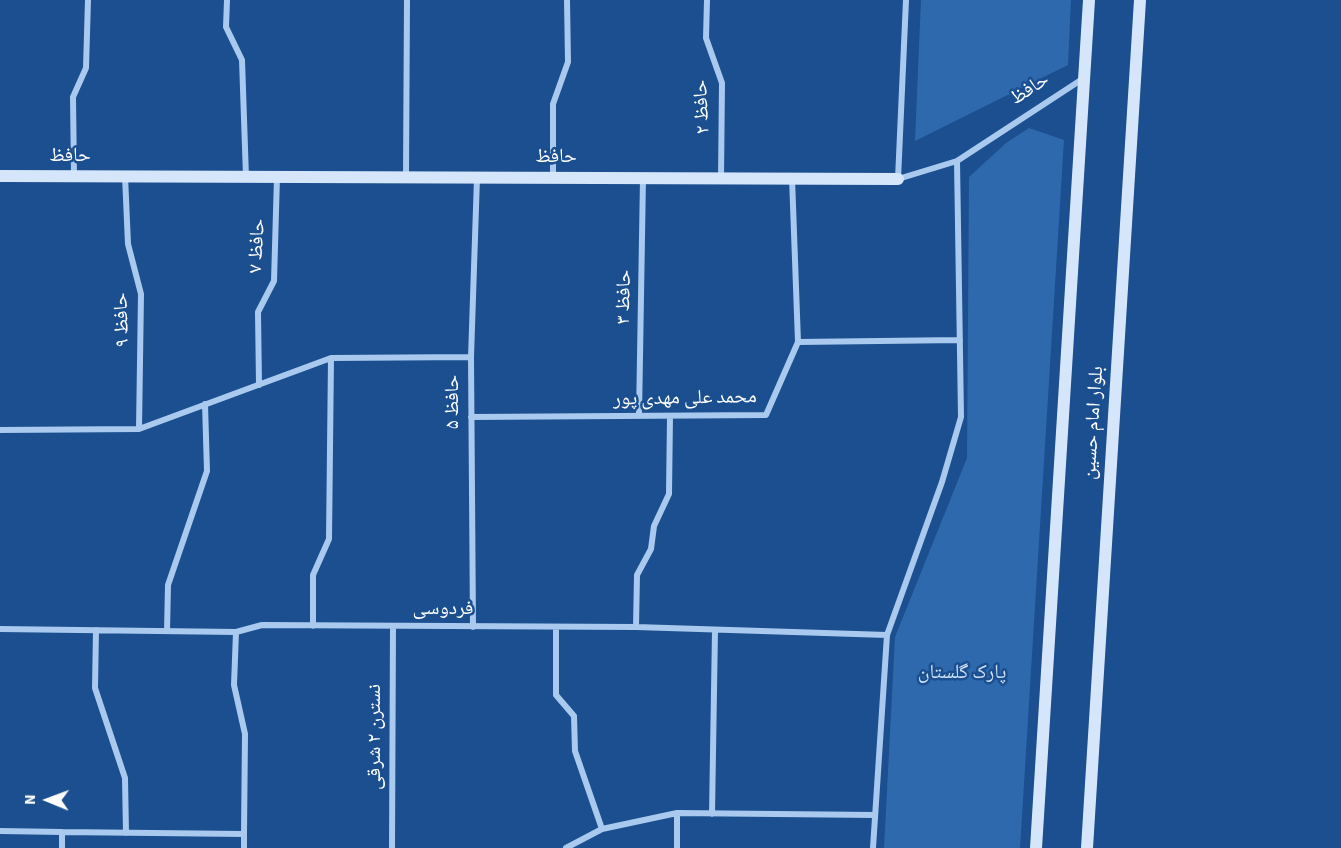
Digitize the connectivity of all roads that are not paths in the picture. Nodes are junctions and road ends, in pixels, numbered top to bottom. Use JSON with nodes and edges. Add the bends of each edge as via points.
{"nodes":[{"id":1,"x":88,"y":0,"type":"edge"},
{"id":2,"x":227,"y":0,"type":"edge"},
{"id":3,"x":407,"y":0,"type":"edge"},
{"id":4,"x":567,"y":0,"type":"edge"},
{"id":5,"x":707,"y":0,"type":"edge"},
{"id":6,"x":906,"y":0,"type":"edge"},
{"id":7,"x":1089,"y":0,"type":"edge"},
{"id":8,"x":1140,"y":0,"type":"edge"},
{"id":9,"x":1085,"y":78,"type":"junction"},
{"id":10,"x":957,"y":161,"type":"junction"},
{"id":11,"x":0,"y":176,"type":"edge"},
{"id":12,"x":74,"y":176,"type":"junction"},
{"id":13,"x":125,"y":176,"type":"junction"},
{"id":14,"x":246,"y":177,"type":"junction"},
{"id":15,"x":278,"y":177,"type":"junction"},
{"id":16,"x":406,"y":177,"type":"junction"},
{"id":17,"x":477,"y":177,"type":"junction"},
{"id":18,"x":552,"y":178,"type":"junction"},
{"id":19,"x":644,"y":178,"type":"junction"},
{"id":20,"x":721,"y":178,"type":"junction"},
{"id":21,"x":792,"y":178,"type":"junction"},
{"id":22,"x":898,"y":179,"type":"junction"},
{"id":23,"x":960,"y":339,"type":"junction"},
{"id":24,"x":798,"y":342,"type":"junction"},
{"id":25,"x":471,"y":357,"type":"junction"},
{"id":26,"x":331,"y":358,"type":"junction"},
{"id":27,"x":259,"y":385,"type":"junction"},
{"id":28,"x":205,"y":404,"type":"junction"},
{"id":29,"x":639,"y":416,"type":"junction"},
{"id":30,"x":670,"y":416,"type":"junction"},
{"id":31,"x":471,"y":417,"type":"junction"},
{"id":32,"x":139,"y":429,"type":"junction"},
{"id":33,"x":0,"y":430,"type":"edge"},
{"id":34,"x":313,"y":626,"type":"junction"},
{"id":35,"x":393,"y":626,"type":"junction"},
{"id":36,"x":473,"y":627,"type":"junction"},
{"id":37,"x":556,"y":627,"type":"junction"},
{"id":38,"x":636,"y":627,"type":"junction"},
{"id":39,"x":0,"y":629,"type":"edge"},
{"id":40,"x":96,"y":630,"type":"junction"},
{"id":41,"x":715,"y":630,"type":"junction"},
{"id":42,"x":167,"y":631,"type":"junction"},
{"id":43,"x":236,"y":632,"type":"junction"},
{"id":44,"x":887,"y":635,"type":"junction"},
{"id":45,"x":677,"y":813,"type":"junction"},
{"id":46,"x":712,"y":814,"type":"junction"},
{"id":47,"x":875,"y":815,"type":"junction"},
{"id":48,"x":602,"y":829,"type":"junction"},
{"id":49,"x":0,"y":831,"type":"edge"},
{"id":50,"x":62,"y":832,"type":"junction"},
{"id":51,"x":126,"y":833,"type":"junction"},
{"id":52,"x":244,"y":834,"type":"junction"},
{"id":53,"x":62,"y":848,"type":"edge"},
{"id":54,"x":244,"y":848,"type":"edge"},
{"id":55,"x":392,"y":848,"type":"edge"},
{"id":56,"x":566,"y":848,"type":"edge"},
{"id":57,"x":677,"y":848,"type":"edge"},
{"id":58,"x":873,"y":848,"type":"edge"},
{"id":59,"x":1036,"y":848,"type":"edge"},
{"id":60,"x":1087,"y":848,"type":"edge"}],
"edges":[{"from":1,"to":12,"type":"street","via":[[86,68],[73,97]]},
{"from":2,"to":14,"type":"street","via":[[226,27],[242,60]]},
{"from":3,"to":16,"type":"street"},
{"from":4,"to":18,"type":"street","via":[[568,62],[553,104]]},
{"from":5,"to":20,"type":"street","name":"حافظ ۲","via":[[706,38],[722,83]]},
{"from":6,"to":22,"type":"street"},
{"from":7,"to":9,"type":"main road","name":"بلوار امام حسین"},
{"from":8,"to":60,"type":"main road","name":"بلوار امام حسین"},
{"from":9,"to":10,"type":"street","name":"حافظ"},
{"from":9,"to":59,"type":"main road","name":"بلوار امام حسین"},
{"from":10,"to":22,"type":"street","name":"حافظ"},
{"from":10,"to":23,"type":"street"},
{"from":11,"to":12,"type":"main road","name":"حافظ"},
{"from":12,"to":13,"type":"main road","name":"حافظ"},
{"from":13,"to":14,"type":"main road","name":"حافظ"},
{"from":13,"to":32,"type":"street","name":"حافظ ۹","via":[[128,244],[141,294]]},
{"from":14,"to":15,"type":"main road","name":"حافظ"},
{"from":15,"to":16,"type":"main road","name":"حافظ"},
{"from":15,"to":27,"type":"street","name":"حافظ ۷","via":[[274,280],[258,312]]},
{"from":16,"to":17,"type":"main road","name":"حافظ"},
{"from":17,"to":18,"type":"main road","name":"حافظ"},
{"from":17,"to":25,"type":"street","name":"حافظ ۵"},
{"from":18,"to":19,"type":"main road","name":"حافظ"},
{"from":19,"to":20,"type":"main road","name":"حافظ"},
{"from":19,"to":29,"type":"street","name":"حافظ ۳"},
{"from":20,"to":21,"type":"main road","name":"حافظ"},
{"from":21,"to":22,"type":"main road","name":"حافظ"},
{"from":21,"to":24,"type":"street"},
{"from":23,"to":24,"type":"street"},
{"from":23,"to":44,"type":"street","via":[[961,417]]},
{"from":24,"to":30,"type":"street","name":"محمد علی مهدی پور","via":[[766,415]]},
{"from":25,"to":26,"type":"street"},
{"from":25,"to":31,"type":"street","name":"حافظ ۵"},
{"from":26,"to":27,"type":"street"},
{"from":26,"to":34,"type":"street","via":[[329,539],[313,575]]},
{"from":27,"to":28,"type":"street"},
{"from":28,"to":32,"type":"street"},
{"from":28,"to":42,"type":"street","via":[[207,471],[168,585]]},
{"from":29,"to":30,"type":"street","name":"محمد علی مهدی پور"},
{"from":29,"to":31,"type":"street","name":"محمد علی مهدی پور"},
{"from":30,"to":38,"type":"street","via":[[669,495],[654,526],[651,549],[636,575]]},
{"from":31,"to":36,"type":"street","name":"حافظ ۵"},
{"from":32,"to":33,"type":"street"},
{"from":34,"to":35,"type":"street","name":"فردوسی"},
{"from":34,"to":43,"type":"street","name":"فردوسی","via":[[262,625]]},
{"from":35,"to":36,"type":"street","name":"فردوسی"},
{"from":35,"to":55,"type":"street","name":"نسترن ۲ شرقی"},
{"from":36,"to":37,"type":"street","name":"فردوسی"},
{"from":37,"to":38,"type":"street","name":"فردوسی"},
{"from":37,"to":48,"type":"street","via":[[556,695],[574,716],[575,751]]},
{"from":38,"to":41,"type":"street","name":"فردوسی"},
{"from":39,"to":40,"type":"street","name":"فردوسی"},
{"from":40,"to":42,"type":"street","name":"فردوسی"},
{"from":40,"to":51,"type":"street","via":[[95,688],[125,778]]},
{"from":41,"to":44,"type":"street","name":"فردوسی"},
{"from":41,"to":46,"type":"street"},
{"from":42,"to":43,"type":"street","name":"فردوسی"},
{"from":43,"to":52,"type":"street","via":[[234,685],[245,734]]},
{"from":44,"to":47,"type":"street"},
{"from":45,"to":46,"type":"street"},
{"from":45,"to":48,"type":"street"},
{"from":45,"to":57,"type":"street"},
{"from":46,"to":47,"type":"street"},
{"from":47,"to":58,"type":"street"},
{"from":48,"to":56,"type":"street"},
{"from":49,"to":50,"type":"street"},
{"from":50,"to":51,"type":"street"},
{"from":50,"to":53,"type":"street"},
{"from":51,"to":52,"type":"street"},
{"from":52,"to":54,"type":"street"}]}
